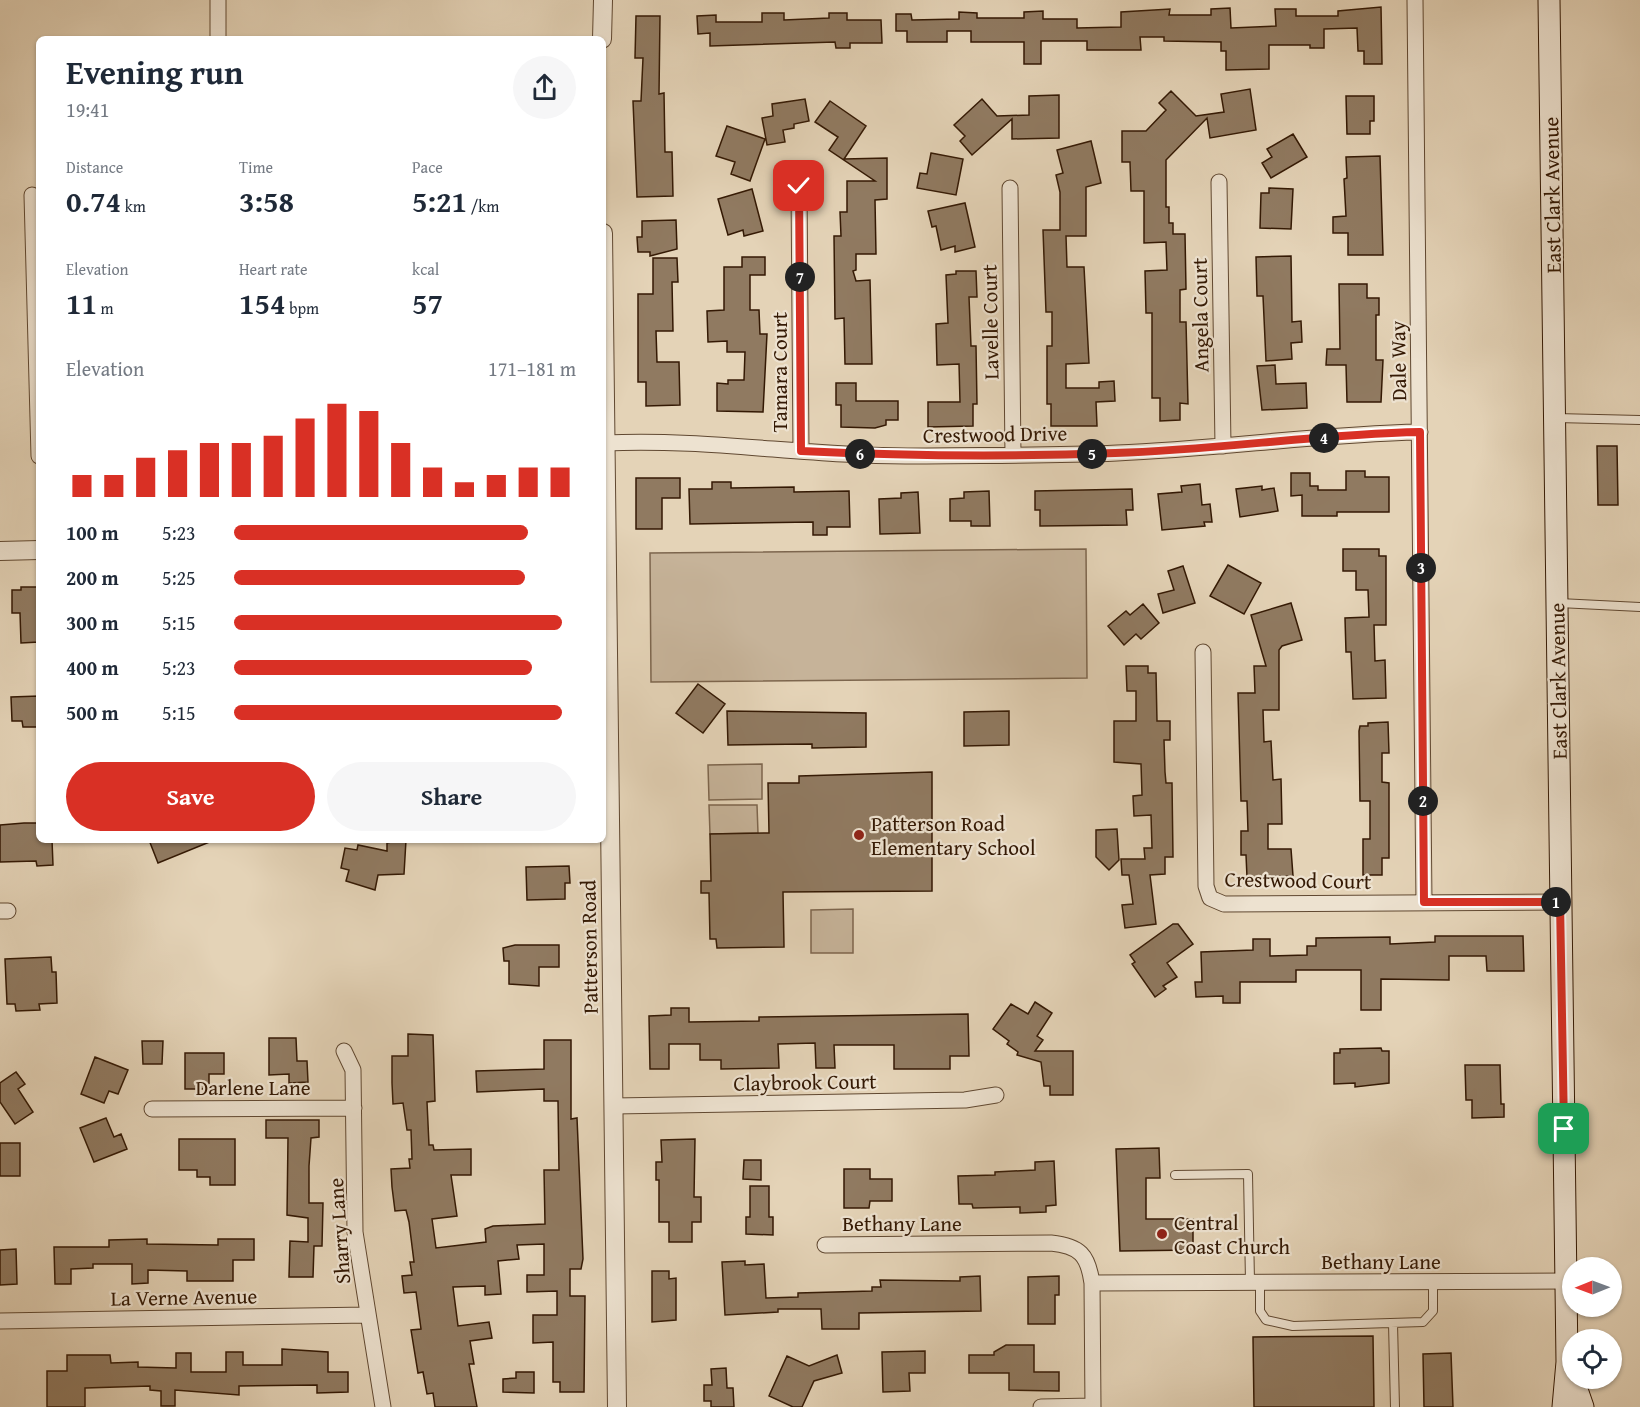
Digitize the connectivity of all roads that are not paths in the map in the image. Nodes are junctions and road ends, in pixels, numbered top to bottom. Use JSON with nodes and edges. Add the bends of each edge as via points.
{"nodes":[{"id":1,"x":218,"y":0,"type":"edge"},
{"id":2,"x":603,"y":0,"type":"edge"},
{"id":3,"x":1415,"y":0,"type":"edge"},
{"id":4,"x":1549,"y":0,"type":"edge"},
{"id":5,"x":219,"y":36,"type":"edge"},
{"id":6,"x":602,"y":36,"type":"edge"},
{"id":7,"x":1220,"y":182,"type":"dead end"},
{"id":8,"x":799,"y":186,"type":"dead end"},
{"id":9,"x":1010,"y":188,"type":"dead end"},
{"id":10,"x":32,"y":195,"type":"dead end"},
{"id":11,"x":36,"y":344,"type":"edge"},
{"id":12,"x":1556,"y":418,"type":"junction"},
{"id":13,"x":1640,"y":420,"type":"edge"},
{"id":14,"x":1420,"y":432,"type":"junction"},
{"id":15,"x":606,"y":443,"type":"edge"},
{"id":16,"x":1223,"y":447,"type":"junction"},
{"id":17,"x":801,"y":451,"type":"junction"},
{"id":18,"x":1013,"y":455,"type":"junction"},
{"id":19,"x":36,"y":550,"type":"edge"},
{"id":20,"x":0,"y":551,"type":"edge"},
{"id":21,"x":1558,"y":603,"type":"junction"},
{"id":22,"x":1640,"y":607,"type":"edge"},
{"id":23,"x":1203,"y":652,"type":"dead end"},
{"id":24,"x":606,"y":772,"type":"edge"},
{"id":25,"x":1424,"y":902,"type":"junction"},
{"id":26,"x":1560,"y":902,"type":"junction"},
{"id":27,"x":344,"y":1051,"type":"dead end"},
{"id":28,"x":996,"y":1095,"type":"dead end"},
{"id":29,"x":614,"y":1106,"type":"junction"},
{"id":30,"x":354,"y":1108,"type":"junction"},
{"id":31,"x":152,"y":1109,"type":"dead end"},
{"id":32,"x":1175,"y":1175,"type":"dead end"},
{"id":33,"x":825,"y":1245,"type":"dead end"},
{"id":34,"x":1566,"y":1257,"type":"edge"},
{"id":35,"x":1433,"y":1281,"type":"junction"},
{"id":36,"x":1562,"y":1281,"type":"edge"},
{"id":37,"x":1255,"y":1282,"type":"junction"},
{"id":38,"x":1092,"y":1283,"type":"junction"},
{"id":39,"x":368,"y":1315,"type":"junction"},
{"id":40,"x":0,"y":1321,"type":"edge"},
{"id":41,"x":1393,"y":1323,"type":"junction"},
{"id":42,"x":1567,"y":1389,"type":"edge"},
{"id":43,"x":1577,"y":1389,"type":"edge"},
{"id":44,"x":1093,"y":1406,"type":"edge"},
{"id":45,"x":383,"y":1407,"type":"edge"},
{"id":46,"x":617,"y":1407,"type":"edge"},
{"id":47,"x":1041,"y":1407,"type":"edge"},
{"id":48,"x":1395,"y":1407,"type":"edge"},
{"id":49,"x":1563,"y":1407,"type":"edge"},
{"id":50,"x":1583,"y":1407,"type":"edge"}],
"edges":[{"from":1,"to":5,"type":"street"},
{"from":2,"to":6,"type":"street"},
{"from":3,"to":14,"type":"street","name":"Dale Way"},
{"from":4,"to":12,"type":"main road","name":"East Clark Avenue"},
{"from":7,"to":16,"type":"street","name":"Angela Court"},
{"from":8,"to":17,"type":"street","name":"Tamara Court"},
{"from":9,"to":18,"type":"street","name":"Lavelle Court"},
{"from":10,"to":11,"type":"street"},
{"from":12,"to":13,"type":"lane"},
{"from":12,"to":21,"type":"main road","name":"East Clark Avenue"},
{"from":14,"to":16,"type":"street","name":"Crestwood Drive"},
{"from":14,"to":25,"type":"street","name":"Dale Way"},
{"from":15,"to":17,"type":"street","name":"Crestwood Drive","via":[[702,443]]},
{"from":16,"to":18,"type":"street","name":"Crestwood Drive"},
{"from":17,"to":18,"type":"street","name":"Crestwood Drive"},
{"from":19,"to":20,"type":"street"},
{"from":21,"to":22,"type":"lane"},
{"from":21,"to":26,"type":"main road","name":"East Clark Avenue"},
{"from":23,"to":25,"type":"street","name":"Crestwood Court","via":[[1206,886],[1210,898],[1224,904]]},
{"from":24,"to":29,"type":"street","name":"Patterson Road"},
{"from":25,"to":26,"type":"street","name":"Crestwood Court"},
{"from":26,"to":34,"type":"main road","name":"East Clark Avenue"},
{"from":27,"to":30,"type":"street","name":"Sharry Lane","via":[[353,1070]]},
{"from":28,"to":29,"type":"street","name":"Claybrook Court","via":[[965,1100]]},
{"from":29,"to":46,"type":"street","name":"Patterson Road"},
{"from":30,"to":31,"type":"street","name":"Darlene Lane"},
{"from":30,"to":39,"type":"street","name":"Sharry Lane","via":[[356,1232]]},
{"from":32,"to":37,"type":"lane","via":[[1248,1174]]},
{"from":33,"to":38,"type":"street","name":"Bethany Lane","via":[[1067,1245],[1080,1252],[1089,1265]]},
{"from":35,"to":36,"type":"street","name":"Bethany Lane"},
{"from":35,"to":37,"type":"street","name":"Bethany Lane"},
{"from":35,"to":41,"type":"lane","via":[[1433,1311],[1423,1322]]},
{"from":37,"to":38,"type":"street","name":"Bethany Lane"},
{"from":37,"to":41,"type":"lane","via":[[1260,1311],[1266,1320],[1293,1326]]},
{"from":38,"to":44,"type":"street"},
{"from":39,"to":40,"type":"street","name":"La Verne Avenue"},
{"from":39,"to":45,"type":"street","name":"Sharry Lane"},
{"from":41,"to":48,"type":"lane"},
{"from":42,"to":49,"type":"main road","name":"East Clark Avenue"},
{"from":43,"to":50,"type":"main road","name":"East Clark Avenue"},
{"from":44,"to":47,"type":"street"}]}
